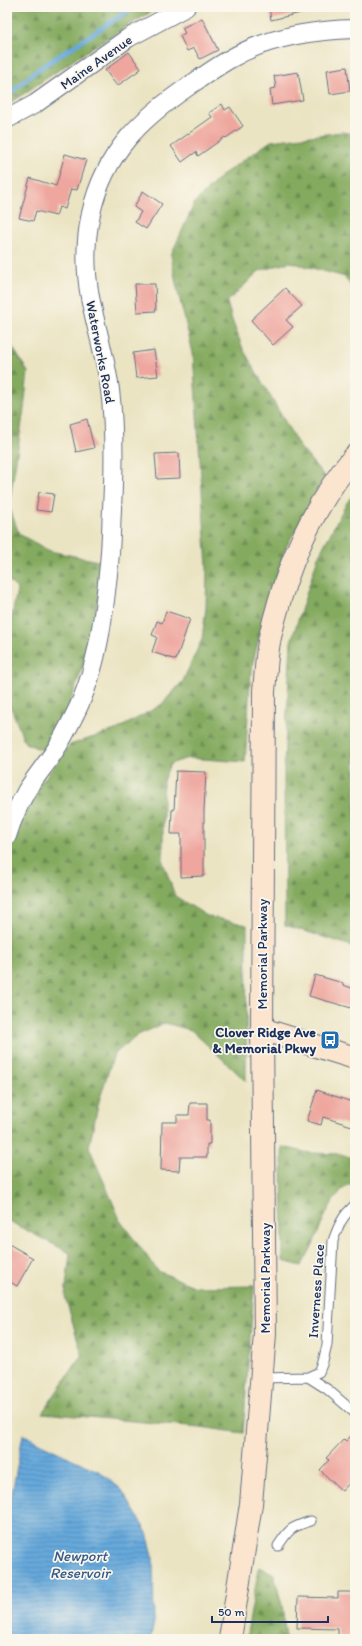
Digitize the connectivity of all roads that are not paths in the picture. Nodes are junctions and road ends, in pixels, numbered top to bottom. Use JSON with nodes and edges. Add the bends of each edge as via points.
{"nodes":[{"id":1,"x":186,"y":7,"type":"edge"},
{"id":2,"x":355,"y":29,"type":"edge"},
{"id":3,"x":7,"y":119,"type":"edge"},
{"id":4,"x":355,"y":456,"type":"edge"},
{"id":5,"x":7,"y":836,"type":"edge"},
{"id":6,"x":262,"y":1029,"type":"junction"},
{"id":7,"x":355,"y":1058,"type":"edge"},
{"id":8,"x":355,"y":1205,"type":"edge"},
{"id":9,"x":308,"y":1377,"type":"junction"},
{"id":10,"x":262,"y":1378,"type":"junction"},
{"id":11,"x":355,"y":1413,"type":"edge"},
{"id":12,"x":311,"y":1521,"type":"dead end"},
{"id":13,"x":278,"y":1546,"type":"dead end"},
{"id":14,"x":230,"y":1639,"type":"edge"}],
"edges":[{"from":1,"to":3,"type":"street","name":"Maine Avenue","via":[[128,38],[35,104]]},
{"from":2,"to":5,"type":"street","name":"Waterworks Road","via":[[298,34],[268,42],[232,58],[165,103],[128,138],[95,196],[90,215],[86,255],[90,296],[110,387],[114,456],[110,556],[101,624],[92,670],[77,712],[27,791]]},
{"from":4,"to":6,"type":"main road","name":"Memorial Parkway","via":[[339,475],[306,530],[285,584],[270,638],[264,691]]},
{"from":6,"to":7,"type":"main road"},
{"from":6,"to":10,"type":"main road","name":"Memorial Parkway","via":[[266,1334]]},
{"from":8,"to":9,"type":"lane","name":"Inverness Place","via":[[346,1213],[333,1241],[326,1351],[319,1372]]},
{"from":9,"to":10,"type":"lane"},
{"from":9,"to":11,"type":"lane","via":[[327,1389]]},
{"from":10,"to":14,"type":"main road","name":"Memorial Parkway","via":[[251,1504]]},
{"from":12,"to":13,"type":"lane","via":[[294,1526]]}]}
